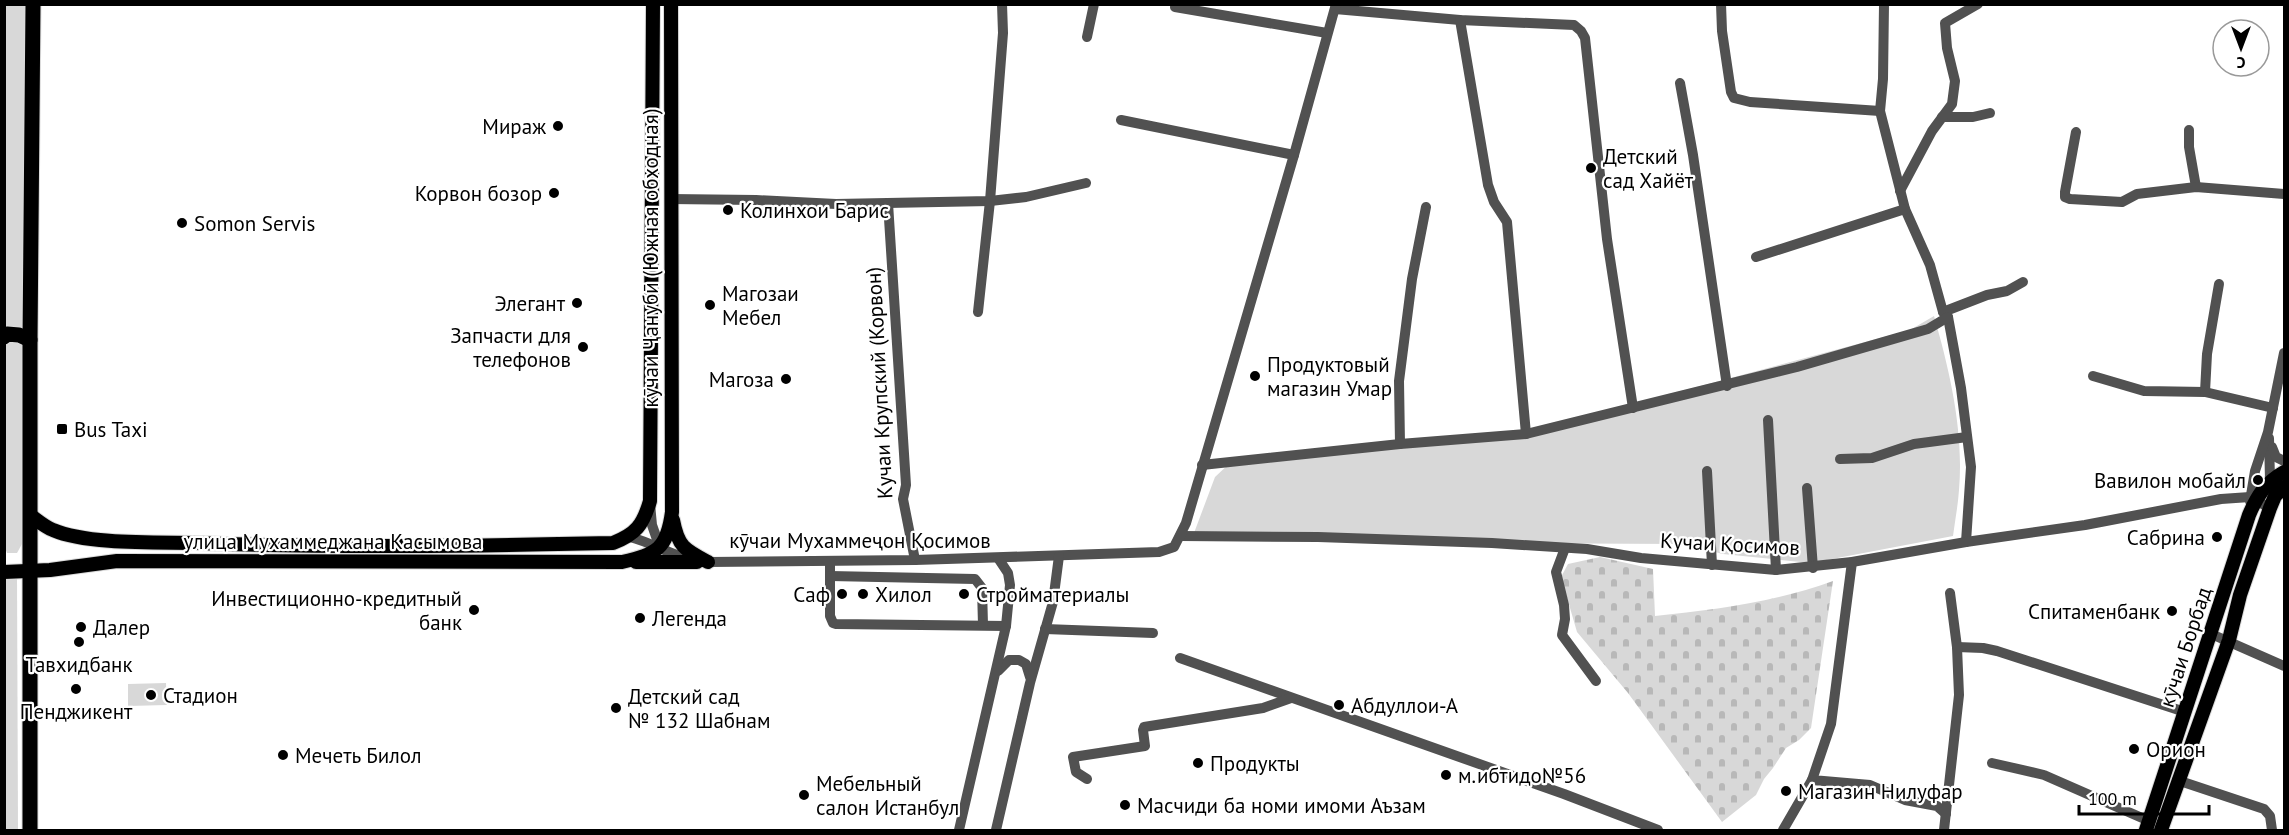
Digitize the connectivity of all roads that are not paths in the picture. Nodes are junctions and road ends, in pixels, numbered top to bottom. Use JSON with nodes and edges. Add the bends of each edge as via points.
{"nodes":[{"id":1,"x":33,"y":4,"type":"edge"},
{"id":2,"x":653,"y":4,"type":"edge"},
{"id":3,"x":671,"y":4,"type":"edge"},
{"id":4,"x":1002,"y":4,"type":"edge"},
{"id":5,"x":1094,"y":4,"type":"edge"},
{"id":6,"x":1721,"y":4,"type":"edge"},
{"id":7,"x":1884,"y":4,"type":"edge"},
{"id":8,"x":1978,"y":4,"type":"edge"},
{"id":9,"x":1175,"y":7,"type":"dead end"},
{"id":10,"x":1335,"y":7,"type":"edge"},
{"id":11,"x":1460,"y":20,"type":"junction"},
{"id":12,"x":1327,"y":33,"type":"junction"},
{"id":13,"x":1087,"y":37,"type":"dead end"},
{"id":14,"x":1680,"y":83,"type":"dead end"},
{"id":15,"x":1880,"y":111,"type":"junction"},
{"id":16,"x":1990,"y":113,"type":"dead end"},
{"id":17,"x":1942,"y":117,"type":"junction"},
{"id":18,"x":1121,"y":120,"type":"dead end"},
{"id":19,"x":2189,"y":130,"type":"dead end"},
{"id":20,"x":2076,"y":132,"type":"dead end"},
{"id":21,"x":1294,"y":155,"type":"junction"},
{"id":22,"x":1086,"y":183,"type":"dead end"},
{"id":23,"x":2196,"y":187,"type":"junction"},
{"id":24,"x":1900,"y":191,"type":"junction"},
{"id":25,"x":2284,"y":194,"type":"edge"},
{"id":26,"x":670,"y":199,"type":"junction"},
{"id":27,"x":990,"y":201,"type":"junction"},
{"id":28,"x":888,"y":203,"type":"junction"},
{"id":29,"x":1426,"y":207,"type":"dead end"},
{"id":30,"x":1905,"y":209,"type":"junction"},
{"id":31,"x":1756,"y":257,"type":"dead end"},
{"id":32,"x":2023,"y":282,"type":"dead end"},
{"id":33,"x":2219,"y":284,"type":"dead end"},
{"id":34,"x":978,"y":312,"type":"dead end"},
{"id":35,"x":1946,"y":314,"type":"junction"},
{"id":36,"x":4,"y":337,"type":"edge"},
{"id":37,"x":30,"y":340,"type":"junction"},
{"id":38,"x":2284,"y":353,"type":"edge"},
{"id":39,"x":2093,"y":376,"type":"dead end"},
{"id":40,"x":1727,"y":386,"type":"junction"},
{"id":41,"x":2205,"y":392,"type":"junction"},
{"id":42,"x":1633,"y":408,"type":"junction"},
{"id":43,"x":2273,"y":408,"type":"junction"},
{"id":44,"x":1768,"y":420,"type":"dead end"},
{"id":45,"x":2269,"y":427,"type":"junction"},
{"id":46,"x":1526,"y":434,"type":"junction"},
{"id":47,"x":1967,"y":437,"type":"junction"},
{"id":48,"x":1400,"y":444,"type":"junction"},
{"id":49,"x":1840,"y":459,"type":"dead end"},
{"id":50,"x":2284,"y":461,"type":"edge"},
{"id":51,"x":1202,"y":465,"type":"junction"},
{"id":52,"x":1707,"y":471,"type":"dead end"},
{"id":53,"x":2284,"y":472,"type":"edge"},
{"id":54,"x":2270,"y":480,"type":"junction"},
{"id":55,"x":2284,"y":487,"type":"edge"},
{"id":56,"x":1807,"y":488,"type":"dead end"},
{"id":57,"x":2253,"y":498,"type":"junction"},
{"id":58,"x":650,"y":501,"type":"junction"},
{"id":59,"x":2270,"y":507,"type":"junction"},
{"id":60,"x":672,"y":512,"type":"junction"},
{"id":61,"x":30,"y":515,"type":"junction"},
{"id":62,"x":1180,"y":536,"type":"junction"},
{"id":63,"x":630,"y":537,"type":"junction"},
{"id":64,"x":118,"y":541,"type":"junction"},
{"id":65,"x":1966,"y":542,"type":"junction"},
{"id":66,"x":660,"y":548,"type":"junction"},
{"id":67,"x":1565,"y":548,"type":"junction"},
{"id":68,"x":1059,"y":556,"type":"junction"},
{"id":69,"x":998,"y":558,"type":"junction"},
{"id":70,"x":915,"y":560,"type":"junction"},
{"id":71,"x":117,"y":561,"type":"junction"},
{"id":72,"x":622,"y":561,"type":"junction"},
{"id":73,"x":830,"y":561,"type":"junction"},
{"id":74,"x":703,"y":562,"type":"junction"},
{"id":75,"x":1852,"y":562,"type":"junction"},
{"id":76,"x":1712,"y":565,"type":"junction"},
{"id":77,"x":1813,"y":568,"type":"junction"},
{"id":78,"x":1776,"y":570,"type":"junction"},
{"id":79,"x":30,"y":571,"type":"junction"},
{"id":80,"x":4,"y":572,"type":"edge"},
{"id":81,"x":830,"y":576,"type":"junction"},
{"id":82,"x":2226,"y":589,"type":"junction"},
{"id":83,"x":1950,"y":593,"type":"dead end"},
{"id":84,"x":2240,"y":595,"type":"junction"},
{"id":85,"x":983,"y":626,"type":"junction"},
{"id":86,"x":1006,"y":626,"type":"junction"},
{"id":87,"x":1045,"y":629,"type":"junction"},
{"id":88,"x":1153,"y":633,"type":"dead end"},
{"id":89,"x":2209,"y":633,"type":"junction"},
{"id":90,"x":2229,"y":640,"type":"junction"},
{"id":91,"x":1957,"y":647,"type":"junction"},
{"id":92,"x":1180,"y":658,"type":"dead end"},
{"id":93,"x":2284,"y":666,"type":"edge"},
{"id":94,"x":996,"y":674,"type":"junction"},
{"id":95,"x":1596,"y":681,"type":"dead end"},
{"id":96,"x":1030,"y":683,"type":"junction"},
{"id":97,"x":1291,"y":698,"type":"junction"},
{"id":98,"x":2185,"y":712,"type":"junction"},
{"id":99,"x":1992,"y":763,"type":"dead end"},
{"id":100,"x":1087,"y":779,"type":"dead end"},
{"id":101,"x":1812,"y":780,"type":"junction"},
{"id":102,"x":2177,"y":780,"type":"junction"},
{"id":103,"x":1946,"y":814,"type":"junction"},
{"id":104,"x":2148,"y":826,"type":"edge"},
{"id":105,"x":30,"y":831,"type":"edge"},
{"id":106,"x":959,"y":831,"type":"edge"},
{"id":107,"x":996,"y":831,"type":"edge"},
{"id":108,"x":1658,"y":831,"type":"edge"},
{"id":109,"x":1783,"y":831,"type":"edge"},
{"id":110,"x":1944,"y":831,"type":"edge"},
{"id":111,"x":2161,"y":831,"type":"edge"},
{"id":112,"x":2272,"y":831,"type":"edge"}],
"edges":[{"from":1,"to":37,"type":"highway"},
{"from":2,"to":58,"type":"main road","name":"кӯчаи Ҷанубӣ (Южная обходная)"},
{"from":3,"to":26,"type":"main road","name":"кӯчаи Ҷанубӣ (Южная обходная)"},
{"from":4,"to":27,"type":"street"},
{"from":5,"to":13,"type":"street"},
{"from":6,"to":15,"type":"street","via":[[1734,98]]},
{"from":7,"to":15,"type":"street"},
{"from":8,"to":17,"type":"street","via":[[1945,23],[1955,81],[1952,104]]},
{"from":9,"to":12,"type":"street"},
{"from":10,"to":11,"type":"street"},
{"from":10,"to":12,"type":"street"},
{"from":11,"to":42,"type":"street","via":[[1574,25],[1585,38],[1607,239]]},
{"from":11,"to":46,"type":"street","via":[[1488,185],[1507,222]]},
{"from":12,"to":21,"type":"street"},
{"from":14,"to":40,"type":"street"},
{"from":15,"to":24,"type":"street"},
{"from":16,"to":17,"type":"street"},
{"from":17,"to":24,"type":"street"},
{"from":18,"to":21,"type":"street"},
{"from":19,"to":23,"type":"street"},
{"from":20,"to":23,"type":"street","via":[[2065,197],[2122,202],[2137,194]]},
{"from":21,"to":51,"type":"street"},
{"from":22,"to":27,"type":"street"},
{"from":23,"to":25,"type":"street"},
{"from":24,"to":30,"type":"street"},
{"from":26,"to":28,"type":"street"},
{"from":26,"to":60,"type":"main road","name":"кӯчаи Ҷанубӣ (Южная обходная)"},
{"from":27,"to":28,"type":"street"},
{"from":27,"to":34,"type":"street"},
{"from":28,"to":70,"type":"street","name":"Кучаи Крупский (Корвон)","via":[[906,485],[903,499]]},
{"from":29,"to":48,"type":"street","via":[[1399,381]]},
{"from":30,"to":31,"type":"street"},
{"from":30,"to":35,"type":"street"},
{"from":32,"to":35,"type":"street"},
{"from":33,"to":41,"type":"street"},
{"from":35,"to":40,"type":"street","via":[[1928,329]]},
{"from":35,"to":47,"type":"street"},
{"from":36,"to":37,"type":"highway","via":[[20,334]]},
{"from":37,"to":61,"type":"highway"},
{"from":38,"to":43,"type":"street"},
{"from":39,"to":41,"type":"street","via":[[2144,391]]},
{"from":40,"to":42,"type":"street"},
{"from":41,"to":43,"type":"street"},
{"from":42,"to":46,"type":"street"},
{"from":43,"to":45,"type":"street"},
{"from":44,"to":78,"type":"street"},
{"from":45,"to":50,"type":"street","via":[[2272,451]]},
{"from":45,"to":54,"type":"street"},
{"from":45,"to":57,"type":"street","via":[[2255,471]]},
{"from":46,"to":48,"type":"street"},
{"from":47,"to":49,"type":"street","via":[[1914,444],[1872,458]]},
{"from":47,"to":65,"type":"street","via":[[1971,467]]},
{"from":48,"to":51,"type":"street"},
{"from":51,"to":62,"type":"street"},
{"from":52,"to":76,"type":"street"},
{"from":53,"to":54,"type":"main road"},
{"from":54,"to":57,"type":"main road","name":"кӯчаи Борбад"},
{"from":54,"to":59,"type":"main road"},
{"from":55,"to":59,"type":"main road"},
{"from":56,"to":77,"type":"street"},
{"from":57,"to":59,"type":"street"},
{"from":57,"to":65,"type":"street","name":"Кучаи Қосимов","via":[[2221,499],[2085,525]]},
{"from":57,"to":82,"type":"main road","name":"кӯчаи Борбад"},
{"from":58,"to":63,"type":"main road","via":[[645,519]]},
{"from":58,"to":66,"type":"street","via":[[652,525]]},
{"from":59,"to":84,"type":"main road","name":"кӯчаи Борбад"},
{"from":60,"to":66,"type":"main road","via":[[669,532]]},
{"from":60,"to":74,"type":"main road","via":[[676,538]]},
{"from":61,"to":64,"type":"main road","via":[[52,530]]},
{"from":61,"to":79,"type":"highway"},
{"from":62,"to":67,"type":"street","name":"Кучаи Қосимов","via":[[1329,537]]},
{"from":62,"to":68,"type":"street","via":[[1174,547],[1159,552]]},
{"from":63,"to":64,"type":"main road","via":[[613,543],[444,547]]},
{"from":63,"to":66,"type":"street","name":"кӯчаи Мухаммеҷон Қосимов"},
{"from":64,"to":71,"type":"main road"},
{"from":65,"to":75,"type":"street","name":"Кучаи Қосимов"},
{"from":66,"to":72,"type":"main road","name":"улица Мухаммеджана Касымова","via":[[643,557]]},
{"from":66,"to":74,"type":"street","name":"кӯчаи Мухаммеҷон Қосимов"},
{"from":67,"to":76,"type":"street","name":"Кучаи Қосимов"},
{"from":67,"to":95,"type":"street","via":[[1556,573],[1564,605],[1562,635]]},
{"from":68,"to":69,"type":"street"},
{"from":68,"to":87,"type":"street"},
{"from":69,"to":70,"type":"street","name":"кӯчаи Мухаммеҷон Қосимов"},
{"from":69,"to":86,"type":"street","name":"кӯчаи Мухаммеҷон Қосимов","via":[[1008,573],[1010,585]]},
{"from":70,"to":73,"type":"street","name":"кӯчаи Мухаммеҷон Қосимов"},
{"from":71,"to":72,"type":"main road","name":"улица Мухаммеджана Касымова"},
{"from":71,"to":79,"type":"main road","name":"улица Мухаммеджана Касымова"},
{"from":72,"to":74,"type":"main road"},
{"from":73,"to":74,"type":"street","name":"кӯчаи Мухаммеҷон Қосимов"},
{"from":73,"to":81,"type":"street"},
{"from":75,"to":77,"type":"street","name":"Кучаи Қосимов"},
{"from":75,"to":101,"type":"street","via":[[1831,724]]},
{"from":76,"to":78,"type":"street","name":"Кучаи Қосимов"},
{"from":77,"to":78,"type":"street","name":"Кучаи Қосимов"},
{"from":79,"to":80,"type":"main road","name":"улица Мухаммеджана Касымова"},
{"from":79,"to":105,"type":"highway"},
{"from":81,"to":85,"type":"street","via":[[975,579],[982,588]]},
{"from":81,"to":85,"type":"street","via":[[830,616],[836,624]]},
{"from":82,"to":84,"type":"main road","via":[[2232,596]]},
{"from":82,"to":89,"type":"main road","name":"кӯчаи Борбад"},
{"from":83,"to":91,"type":"street"},
{"from":84,"to":90,"type":"main road","name":"кӯчаи Борбад"},
{"from":85,"to":86,"type":"street"},
{"from":86,"to":94,"type":"street","name":"кӯчаи Мухаммеҷон Қосимов"},
{"from":87,"to":88,"type":"street"},
{"from":87,"to":96,"type":"street"},
{"from":89,"to":90,"type":"street"},
{"from":89,"to":98,"type":"main road","name":"кӯчаи Борбад"},
{"from":90,"to":93,"type":"street"},
{"from":90,"to":102,"type":"main road","name":"кӯчаи Борбад"},
{"from":91,"to":98,"type":"street","via":[[1998,651]]},
{"from":91,"to":103,"type":"street","via":[[1959,694]]},
{"from":92,"to":97,"type":"street"},
{"from":94,"to":96,"type":"street","via":[[1009,660],[1019,660],[1026,664]]},
{"from":94,"to":106,"type":"street","name":"кӯчаи Мухаммеҷон Қосимов"},
{"from":96,"to":107,"type":"street"},
{"from":97,"to":100,"type":"street","via":[[1263,708],[1144,727],[1145,746],[1073,758],[1076,772]]},
{"from":97,"to":108,"type":"street"},
{"from":98,"to":104,"type":"main road","name":"кӯчаи Борбад"},
{"from":99,"to":104,"type":"street","via":[[2044,775]]},
{"from":101,"to":103,"type":"street","via":[[1870,785],[1905,800],[1937,806]]},
{"from":101,"to":109,"type":"street"},
{"from":102,"to":111,"type":"main road","name":"кӯчаи Борбад"},
{"from":102,"to":112,"type":"street","via":[[2264,809],[2270,816]]},
{"from":103,"to":110,"type":"street"}]}
